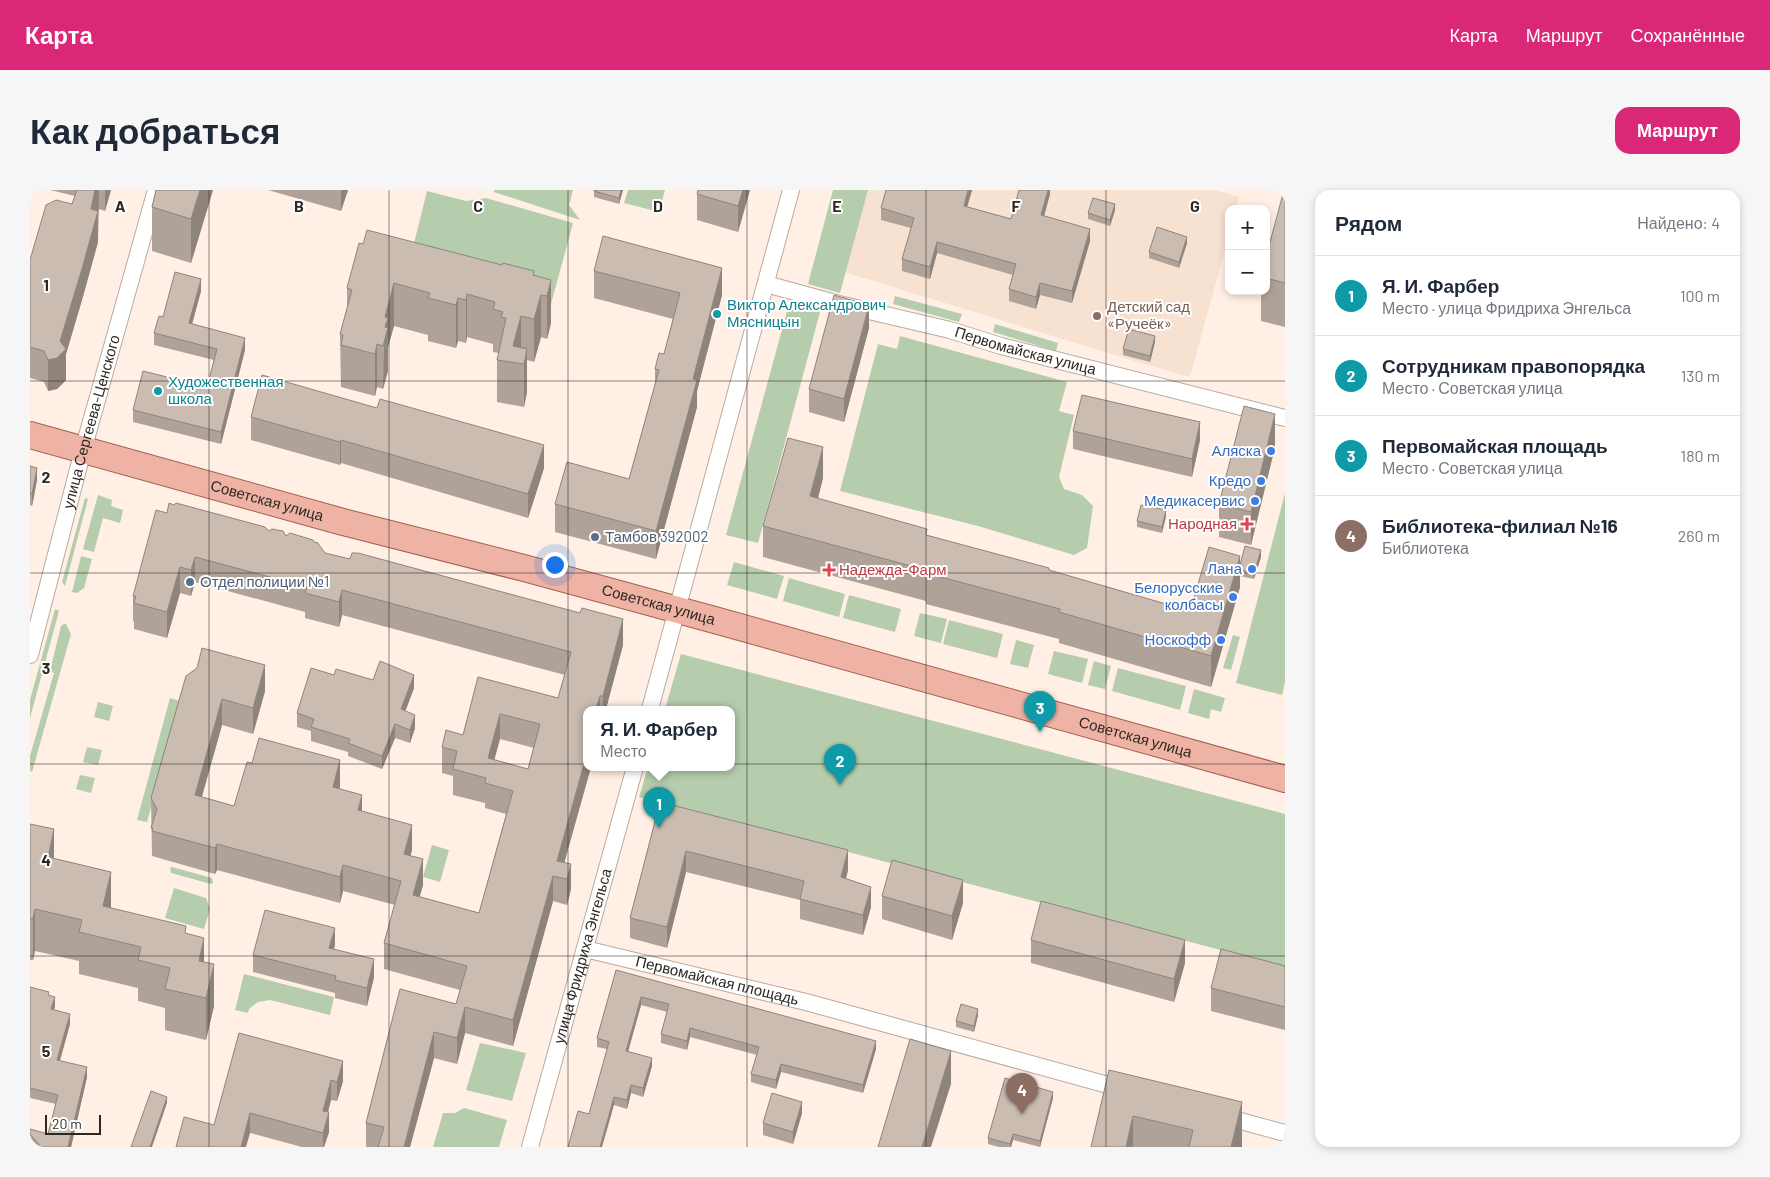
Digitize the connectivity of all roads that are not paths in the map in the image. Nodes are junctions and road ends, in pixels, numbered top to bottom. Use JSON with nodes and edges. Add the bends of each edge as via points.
{"nodes":[{"id":1,"x":156,"y":190,"type":"edge"},
{"id":2,"x":791,"y":190,"type":"edge"},
{"id":3,"x":766,"y":284,"type":"junction"},
{"id":4,"x":1285,"y":418,"type":"edge"},
{"id":5,"x":30,"y":434,"type":"edge"},
{"id":6,"x":83,"y":450,"type":"junction"},
{"id":7,"x":677,"y":610,"type":"junction"},
{"id":8,"x":30,"y":655,"type":"edge"},
{"id":9,"x":651,"y":706,"type":"edge"},
{"id":10,"x":634,"y":771,"type":"edge"},
{"id":11,"x":1285,"y":779,"type":"edge"},
{"id":12,"x":585,"y":949,"type":"junction"},
{"id":13,"x":1141,"y":1094,"type":"edge"},
{"id":14,"x":1208,"y":1112,"type":"edge"},
{"id":15,"x":1285,"y":1133,"type":"edge"},
{"id":16,"x":530,"y":1147,"type":"edge"}],
"edges":[{"from":1,"to":6,"type":"street","name":"улица Сергеева-Ценского"},
{"from":2,"to":3,"type":"street"},
{"from":3,"to":4,"type":"street","name":"Первомайская улица"},
{"from":3,"to":7,"type":"street"},
{"from":5,"to":6,"type":"main road","name":"Советская улица"},
{"from":6,"to":7,"type":"main road","name":"Советская улица"},
{"from":6,"to":8,"type":"street","name":"улица Сергеева-Ценского"},
{"from":7,"to":9,"type":"street"},
{"from":7,"to":11,"type":"main road","name":"Советская улица"},
{"from":10,"to":12,"type":"street","name":"улица Фридриха Энгельса"},
{"from":12,"to":13,"type":"street","name":"Первомайская площадь","via":[[806,1002]]},
{"from":12,"to":16,"type":"street","name":"улица Фридриха Энгельса"},
{"from":14,"to":15,"type":"street"}]}
